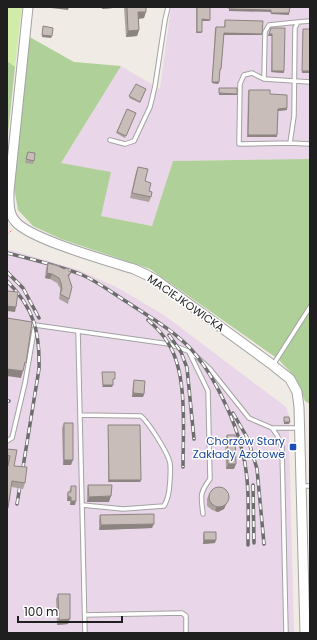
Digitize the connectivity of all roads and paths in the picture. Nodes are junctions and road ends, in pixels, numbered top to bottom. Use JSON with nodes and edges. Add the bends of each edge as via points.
{"nodes":[{"id":1,"x":28,"y":7,"type":"edge"},
{"id":2,"x":168,"y":7,"type":"edge"},
{"id":3,"x":310,"y":21,"type":"edge"},
{"id":4,"x":298,"y":22,"type":"junction"},
{"id":5,"x":264,"y":79,"type":"junction"},
{"id":6,"x":294,"y":82,"type":"junction"},
{"id":7,"x":310,"y":82,"type":"edge"},
{"id":8,"x":110,"y":140,"type":"dead end"},
{"id":9,"x":290,"y":143,"type":"junction"},
{"id":10,"x":310,"y":144,"type":"edge"},
{"id":11,"x":11,"y":227,"type":"dead end"},
{"id":12,"x":14,"y":229,"type":"junction"},
{"id":13,"x":16,"y":231,"type":"dead end"},
{"id":14,"x":7,"y":235,"type":"edge"},
{"id":15,"x":310,"y":307,"type":"edge"},
{"id":16,"x":21,"y":323,"type":"edge"},
{"id":17,"x":35,"y":326,"type":"junction"},
{"id":18,"x":78,"y":331,"type":"junction"},
{"id":19,"x":188,"y":351,"type":"junction"},
{"id":20,"x":273,"y":365,"type":"junction"},
{"id":21,"x":80,"y":415,"type":"junction"},
{"id":22,"x":272,"y":428,"type":"junction"},
{"id":23,"x":300,"y":428,"type":"junction"},
{"id":24,"x":7,"y":441,"type":"edge"},
{"id":25,"x":306,"y":486,"type":"edge"},
{"id":26,"x":82,"y":505,"type":"junction"},
{"id":27,"x":203,"y":514,"type":"dead end"},
{"id":28,"x":307,"y":588,"type":"edge"},
{"id":29,"x":85,"y":615,"type":"junction"},
{"id":30,"x":306,"y":628,"type":"edge"},
{"id":31,"x":85,"y":633,"type":"edge"},
{"id":32,"x":186,"y":633,"type":"edge"},
{"id":33,"x":286,"y":633,"type":"edge"}],
"edges":[{"from":1,"to":20,"type":"street","name":"MACIEJKOWICKA","via":[[9,194],[14,220],[35,235],[136,270],[156,280]]},
{"from":2,"to":8,"type":"lane","via":[[150,107],[134,141],[125,144]]},
{"from":3,"to":4,"type":"lane"},
{"from":4,"to":5,"type":"lane","via":[[269,25],[265,32]]},
{"from":4,"to":6,"type":"lane","via":[[295,28]]},
{"from":5,"to":6,"type":"lane"},
{"from":5,"to":9,"type":"lane","via":[[252,73],[244,75],[240,84],[239,144]]},
{"from":6,"to":7,"type":"lane"},
{"from":6,"to":9,"type":"lane","via":[[294,116]]},
{"from":9,"to":10,"type":"lane"},
{"from":11,"to":12,"type":"path"},
{"from":12,"to":13,"type":"path"},
{"from":12,"to":14,"type":"path"},
{"from":15,"to":20,"type":"lane"},
{"from":16,"to":17,"type":"lane"},
{"from":17,"to":18,"type":"lane"},
{"from":17,"to":24,"type":"lane","via":[[12,438]]},
{"from":18,"to":19,"type":"lane","via":[[169,344]]},
{"from":18,"to":21,"type":"lane"},
{"from":19,"to":22,"type":"lane","via":[[210,369],[249,418]]},
{"from":19,"to":27,"type":"lane","via":[[208,391],[210,479],[202,489]]},
{"from":20,"to":23,"type":"street","name":"MACIEJKOWICKA","via":[[290,379],[297,392]]},
{"from":21,"to":26,"type":"lane"},
{"from":21,"to":26,"type":"lane","via":[[141,416],[152,428],[170,462],[171,479],[164,506],[123,509]]},
{"from":22,"to":23,"type":"lane"},
{"from":22,"to":33,"type":"lane","via":[[282,447]]},
{"from":23,"to":25,"type":"street","name":"MACIEJKOWICKA"},
{"from":25,"to":28,"type":"street","name":"MACIEJKOWICKA"},
{"from":26,"to":29,"type":"lane"},
{"from":28,"to":30,"type":"street","name":"MACIEJKOWICKA"},
{"from":29,"to":31,"type":"lane"},
{"from":29,"to":32,"type":"lane","via":[[182,613],[186,616]]}]}
